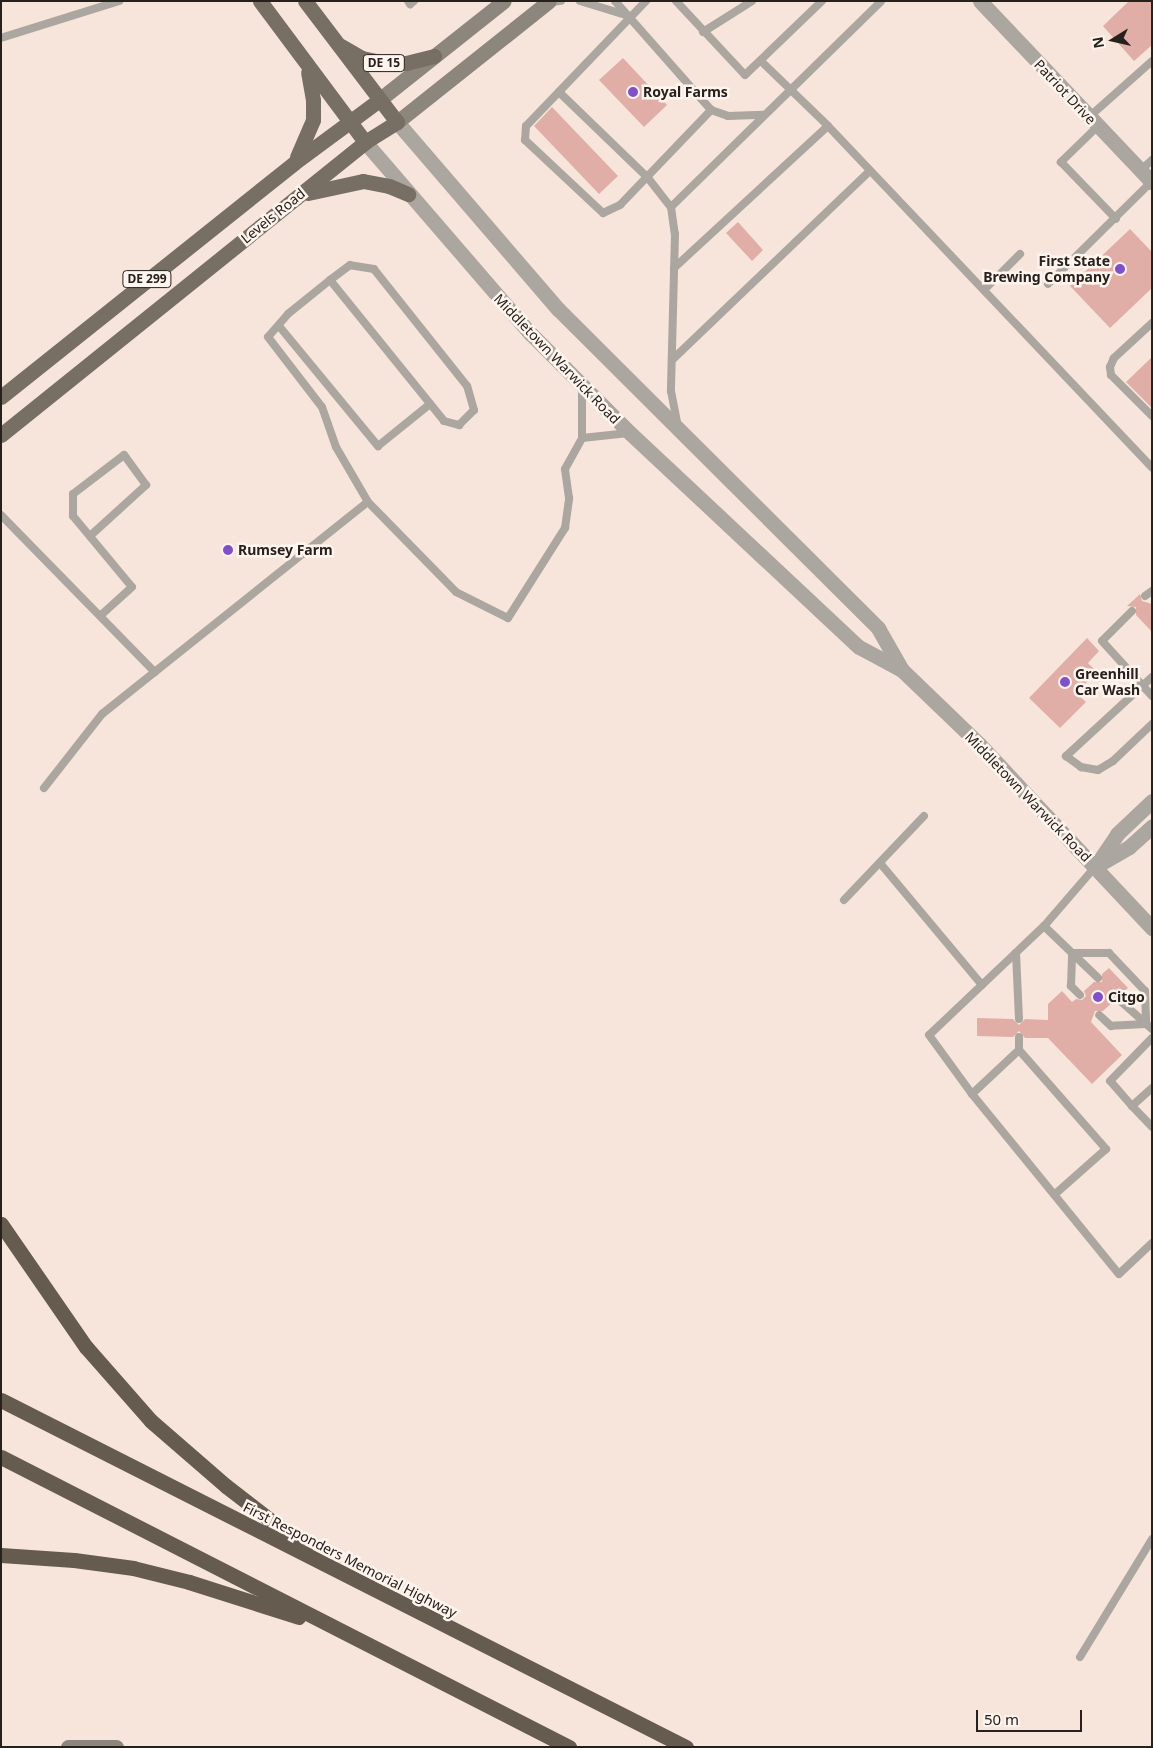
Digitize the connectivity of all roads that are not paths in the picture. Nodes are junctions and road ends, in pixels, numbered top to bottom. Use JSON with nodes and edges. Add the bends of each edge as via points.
{"nodes":[{"id":1,"x":119,"y":1,"type":"edge"},
{"id":2,"x":260,"y":1,"type":"edge"},
{"id":3,"x":305,"y":1,"type":"edge"},
{"id":4,"x":408,"y":1,"type":"edge"},
{"id":5,"x":414,"y":1,"type":"edge"},
{"id":6,"x":504,"y":1,"type":"edge"},
{"id":7,"x":580,"y":1,"type":"edge"},
{"id":8,"x":615,"y":1,"type":"edge"},
{"id":9,"x":646,"y":1,"type":"edge"},
{"id":10,"x":676,"y":1,"type":"edge"},
{"id":11,"x":752,"y":1,"type":"edge"},
{"id":12,"x":822,"y":1,"type":"edge"},
{"id":13,"x":881,"y":1,"type":"edge"},
{"id":14,"x":980,"y":1,"type":"edge"},
{"id":15,"x":552,"y":2,"type":"edge"},
{"id":16,"x":631,"y":17,"type":"junction"},
{"id":17,"x":703,"y":32,"type":"junction"},
{"id":18,"x":1,"y":38,"type":"edge"},
{"id":19,"x":337,"y":44,"type":"junction"},
{"id":20,"x":434,"y":56,"type":"junction"},
{"id":21,"x":761,"y":61,"type":"junction"},
{"id":22,"x":1152,"y":61,"type":"edge"},
{"id":23,"x":306,"y":65,"type":"junction"},
{"id":24,"x":789,"y":91,"type":"junction"},
{"id":25,"x":560,"y":92,"type":"junction"},
{"id":26,"x":379,"y":100,"type":"junction"},
{"id":27,"x":711,"y":110,"type":"junction"},
{"id":28,"x":763,"y":115,"type":"junction"},
{"id":29,"x":349,"y":122,"type":"junction"},
{"id":30,"x":397,"y":122,"type":"junction"},
{"id":31,"x":1093,"y":122,"type":"junction"},
{"id":32,"x":828,"y":126,"type":"junction"},
{"id":33,"x":365,"y":142,"type":"junction"},
{"id":34,"x":1152,"y":160,"type":"edge"},
{"id":35,"x":294,"y":163,"type":"junction"},
{"id":36,"x":870,"y":171,"type":"junction"},
{"id":37,"x":1140,"y":171,"type":"junction"},
{"id":38,"x":648,"y":178,"type":"junction"},
{"id":39,"x":1152,"y":182,"type":"edge"},
{"id":40,"x":408,"y":194,"type":"junction"},
{"id":41,"x":299,"y":195,"type":"junction"},
{"id":42,"x":671,"y":207,"type":"junction"},
{"id":43,"x":1116,"y":219,"type":"junction"},
{"id":44,"x":1020,"y":254,"type":"dead end"},
{"id":45,"x":674,"y":268,"type":"junction"},
{"id":46,"x":330,"y":280,"type":"junction"},
{"id":47,"x":1048,"y":284,"type":"dead end"},
{"id":48,"x":984,"y":290,"type":"junction"},
{"id":49,"x":1152,"y":324,"type":"edge"},
{"id":50,"x":279,"y":326,"type":"junction"},
{"id":51,"x":672,"y":360,"type":"junction"},
{"id":52,"x":582,"y":385,"type":"junction"},
{"id":53,"x":1,"y":397,"type":"edge"},
{"id":54,"x":430,"y":404,"type":"junction"},
{"id":55,"x":1152,"y":416,"type":"edge"},
{"id":56,"x":630,"y":433,"type":"junction"},
{"id":57,"x":681,"y":433,"type":"junction"},
{"id":58,"x":1,"y":435,"type":"edge"},
{"id":59,"x":582,"y":438,"type":"junction"},
{"id":60,"x":1152,"y":468,"type":"edge"},
{"id":61,"x":368,"y":502,"type":"junction"},
{"id":62,"x":1,"y":515,"type":"edge"},
{"id":63,"x":90,"y":536,"type":"junction"},
{"id":64,"x":1152,"y":590,"type":"edge"},
{"id":65,"x":1145,"y":596,"type":"dead end"},
{"id":66,"x":1132,"y":611,"type":"dead end"},
{"id":67,"x":100,"y":616,"type":"junction"},
{"id":68,"x":902,"y":670,"type":"junction"},
{"id":69,"x":155,"y":672,"type":"junction"},
{"id":70,"x":1152,"y":677,"type":"edge"},
{"id":71,"x":1142,"y":686,"type":"junction"},
{"id":72,"x":1152,"y":696,"type":"edge"},
{"id":73,"x":1152,"y":724,"type":"edge"},
{"id":74,"x":44,"y":788,"type":"dead end"},
{"id":75,"x":1152,"y":801,"type":"edge"},
{"id":76,"x":924,"y":816,"type":"dead end"},
{"id":77,"x":1152,"y":826,"type":"edge"},
{"id":78,"x":880,"y":863,"type":"junction"},
{"id":79,"x":1095,"y":867,"type":"junction"},
{"id":80,"x":844,"y":900,"type":"dead end"},
{"id":81,"x":1044,"y":926,"type":"junction"},
{"id":82,"x":1152,"y":928,"type":"edge"},
{"id":83,"x":1016,"y":953,"type":"junction"},
{"id":84,"x":1072,"y":953,"type":"junction"},
{"id":85,"x":1098,"y":978,"type":"dead end"},
{"id":86,"x":982,"y":985,"type":"junction"},
{"id":87,"x":1080,"y":995,"type":"dead end"},
{"id":88,"x":1117,"y":998,"type":"dead end"},
{"id":89,"x":1099,"y":1015,"type":"dead end"},
{"id":90,"x":1019,"y":1019,"type":"dead end"},
{"id":91,"x":1149,"y":1026,"type":"edge"},
{"id":92,"x":1019,"y":1037,"type":"dead end"},
{"id":93,"x":1152,"y":1038,"type":"edge"},
{"id":94,"x":1019,"y":1050,"type":"junction"},
{"id":95,"x":1152,"y":1088,"type":"edge"},
{"id":96,"x":972,"y":1094,"type":"junction"},
{"id":97,"x":1132,"y":1106,"type":"junction"},
{"id":98,"x":1152,"y":1127,"type":"edge"},
{"id":99,"x":1054,"y":1195,"type":"junction"},
{"id":100,"x":1,"y":1224,"type":"edge"},
{"id":101,"x":1152,"y":1243,"type":"edge"},
{"id":102,"x":1,"y":1400,"type":"edge"},
{"id":103,"x":1,"y":1457,"type":"edge"},
{"id":104,"x":1152,"y":1539,"type":"edge"},
{"id":105,"x":1,"y":1555,"type":"edge"},
{"id":106,"x":336,"y":1571,"type":"junction"},
{"id":107,"x":342,"y":1631,"type":"junction"},
{"id":108,"x":1080,"y":1657,"type":"dead end"},
{"id":109,"x":68,"y":1747,"type":"edge"},
{"id":110,"x":116,"y":1747,"type":"edge"},
{"id":111,"x":570,"y":1747,"type":"edge"},
{"id":112,"x":686,"y":1747,"type":"edge"}],
"edges":[{"from":1,"to":18,"type":"lane"},
{"from":2,"to":23,"type":"main road","name":"Middletown Warwick Road"},
{"from":3,"to":19,"type":"main road","name":"Middletown Warwick Road","number":"DE 15"},
{"from":4,"to":5,"type":"lane","via":[[410,4]]},
{"from":6,"to":20,"type":"main road","name":"Levels Road","number":"DE 15"},
{"from":7,"to":16,"type":"lane"},
{"from":8,"to":16,"type":"lane"},
{"from":9,"to":16,"type":"lane"},
{"from":10,"to":17,"type":"lane"},
{"from":11,"to":17,"type":"lane"},
{"from":12,"to":21,"type":"lane"},
{"from":13,"to":24,"type":"lane"},
{"from":14,"to":31,"type":"street","name":"Patriot Drive"},
{"from":15,"to":30,"type":"main road","name":"Levels Road"},
{"from":16,"to":25,"type":"lane"},
{"from":16,"to":27,"type":"lane"},
{"from":17,"to":21,"type":"lane","via":[[746,75]]},
{"from":19,"to":20,"type":"main road","number":"DE 15","via":[[362,58],[385,63],[406,63]]},
{"from":19,"to":26,"type":"main road","name":"Middletown Warwick Road"},
{"from":20,"to":26,"type":"main road","name":"Levels Road","number":"DE 15"},
{"from":21,"to":24,"type":"lane"},
{"from":22,"to":31,"type":"lane"},
{"from":23,"to":29,"type":"main road","name":"Middletown Warwick Road"},
{"from":23,"to":35,"type":"main road","number":"DE 299","via":[[313,100],[313,120]]},
{"from":24,"to":28,"type":"lane"},
{"from":24,"to":32,"type":"lane"},
{"from":25,"to":38,"type":"lane"},
{"from":25,"to":38,"type":"lane","via":[[526,126],[525,140],[602,213],[620,205]]},
{"from":26,"to":29,"type":"main road","name":"Levels Road","number":"DE 15"},
{"from":26,"to":30,"type":"main road","name":"Middletown Warwick Road"},
{"from":27,"to":28,"type":"lane","via":[[728,116]]},
{"from":27,"to":38,"type":"lane"},
{"from":28,"to":42,"type":"lane"},
{"from":29,"to":33,"type":"main road","name":"Middletown Warwick Road"},
{"from":29,"to":35,"type":"main road","name":"Levels Road","number":"DE 299"},
{"from":30,"to":33,"type":"main road","name":"Levels Road"},
{"from":30,"to":57,"type":"street","name":"Middletown Warwick Road","via":[[552,302]]},
{"from":31,"to":37,"type":"street","name":"Patriot Drive"},
{"from":31,"to":43,"type":"lane","via":[[1061,162]]},
{"from":32,"to":36,"type":"lane"},
{"from":32,"to":45,"type":"lane"},
{"from":33,"to":40,"type":"street","name":"Middletown Warwick Road"},
{"from":33,"to":41,"type":"main road","name":"Levels Road","number":"DE 299"},
{"from":34,"to":37,"type":"lane"},
{"from":35,"to":53,"type":"main road","name":"Levels Road","number":"DE 299"},
{"from":36,"to":48,"type":"lane"},
{"from":36,"to":51,"type":"lane"},
{"from":37,"to":39,"type":"street","name":"Patriot Drive"},
{"from":38,"to":42,"type":"lane"},
{"from":39,"to":43,"type":"lane"},
{"from":40,"to":41,"type":"main road","via":[[363,181]]},
{"from":40,"to":52,"type":"street","name":"Middletown Warwick Road","via":[[531,334]]},
{"from":41,"to":58,"type":"main road","name":"Levels Road","number":"DE 299"},
{"from":42,"to":45,"type":"lane","via":[[675,234]]},
{"from":43,"to":47,"type":"lane"},
{"from":44,"to":48,"type":"lane"},
{"from":45,"to":51,"type":"lane"},
{"from":46,"to":50,"type":"lane","via":[[288,314]]},
{"from":46,"to":54,"type":"lane"},
{"from":46,"to":54,"type":"lane","via":[[350,265],[374,269],[467,386],[474,410],[459,425],[444,421]]},
{"from":48,"to":60,"type":"lane"},
{"from":49,"to":55,"type":"lane","via":[[1114,358],[1110,367],[1111,375]]},
{"from":50,"to":54,"type":"lane","via":[[378,446]]},
{"from":50,"to":61,"type":"lane","via":[[268,337],[322,407],[336,447]]},
{"from":51,"to":57,"type":"lane","via":[[672,405]]},
{"from":52,"to":56,"type":"street","name":"Middletown Warwick Road"},
{"from":52,"to":59,"type":"lane"},
{"from":56,"to":59,"type":"lane"},
{"from":56,"to":68,"type":"street","name":"Middletown Warwick Road","via":[[859,647]]},
{"from":57,"to":68,"type":"street","name":"Middletown Warwick Road","via":[[878,628]]},
{"from":59,"to":61,"type":"lane","via":[[565,469],[569,498],[565,528],[508,618],[456,592]]},
{"from":61,"to":69,"type":"lane"},
{"from":62,"to":67,"type":"lane"},
{"from":63,"to":63,"type":"lane","via":[[73,516],[73,494],[124,454],[146,486]]},
{"from":63,"to":67,"type":"lane","via":[[132,588]]},
{"from":64,"to":65,"type":"lane"},
{"from":66,"to":71,"type":"lane","via":[[1102,641]]},
{"from":67,"to":69,"type":"lane"},
{"from":68,"to":79,"type":"street","name":"Middletown Warwick Road","via":[[978,744]]},
{"from":69,"to":74,"type":"lane","via":[[102,714]]},
{"from":70,"to":71,"type":"lane"},
{"from":71,"to":72,"type":"lane"},
{"from":71,"to":73,"type":"lane","via":[[1066,756],[1081,767],[1098,770],[1113,761]]},
{"from":75,"to":79,"type":"street","via":[[1117,834]]},
{"from":76,"to":78,"type":"lane"},
{"from":77,"to":79,"type":"street","via":[[1130,847]]},
{"from":78,"to":80,"type":"lane"},
{"from":78,"to":86,"type":"lane"},
{"from":79,"to":81,"type":"lane"},
{"from":79,"to":82,"type":"street","name":"Middletown Warwick Road"},
{"from":81,"to":83,"type":"lane"},
{"from":81,"to":84,"type":"lane"},
{"from":83,"to":86,"type":"lane"},
{"from":83,"to":90,"type":"lane"},
{"from":84,"to":85,"type":"lane"},
{"from":84,"to":87,"type":"lane","via":[[1071,986]]},
{"from":84,"to":91,"type":"lane","via":[[1109,953],[1145,991]]},
{"from":86,"to":96,"type":"lane","via":[[929,1035]]},
{"from":88,"to":91,"type":"lane"},
{"from":89,"to":91,"type":"lane","via":[[1111,1026]]},
{"from":92,"to":94,"type":"lane"},
{"from":93,"to":97,"type":"lane","via":[[1110,1081]]},
{"from":94,"to":96,"type":"lane"},
{"from":94,"to":99,"type":"lane","via":[[1106,1149]]},
{"from":95,"to":97,"type":"lane"},
{"from":96,"to":99,"type":"lane"},
{"from":97,"to":98,"type":"lane"},
{"from":99,"to":101,"type":"lane","via":[[1119,1274]]},
{"from":100,"to":106,"type":"highway","via":[[86,1347],[152,1421],[226,1486]]},
{"from":102,"to":106,"type":"highway","name":"First Responders Memorial Highway"},
{"from":103,"to":107,"type":"highway"},
{"from":104,"to":108,"type":"lane"},
{"from":105,"to":107,"type":"highway","via":[[133,1568],[189,1582]]},
{"from":106,"to":112,"type":"highway","name":"First Responders Memorial Highway"},
{"from":107,"to":111,"type":"highway"},
{"from":109,"to":110,"type":"main road"}]}
